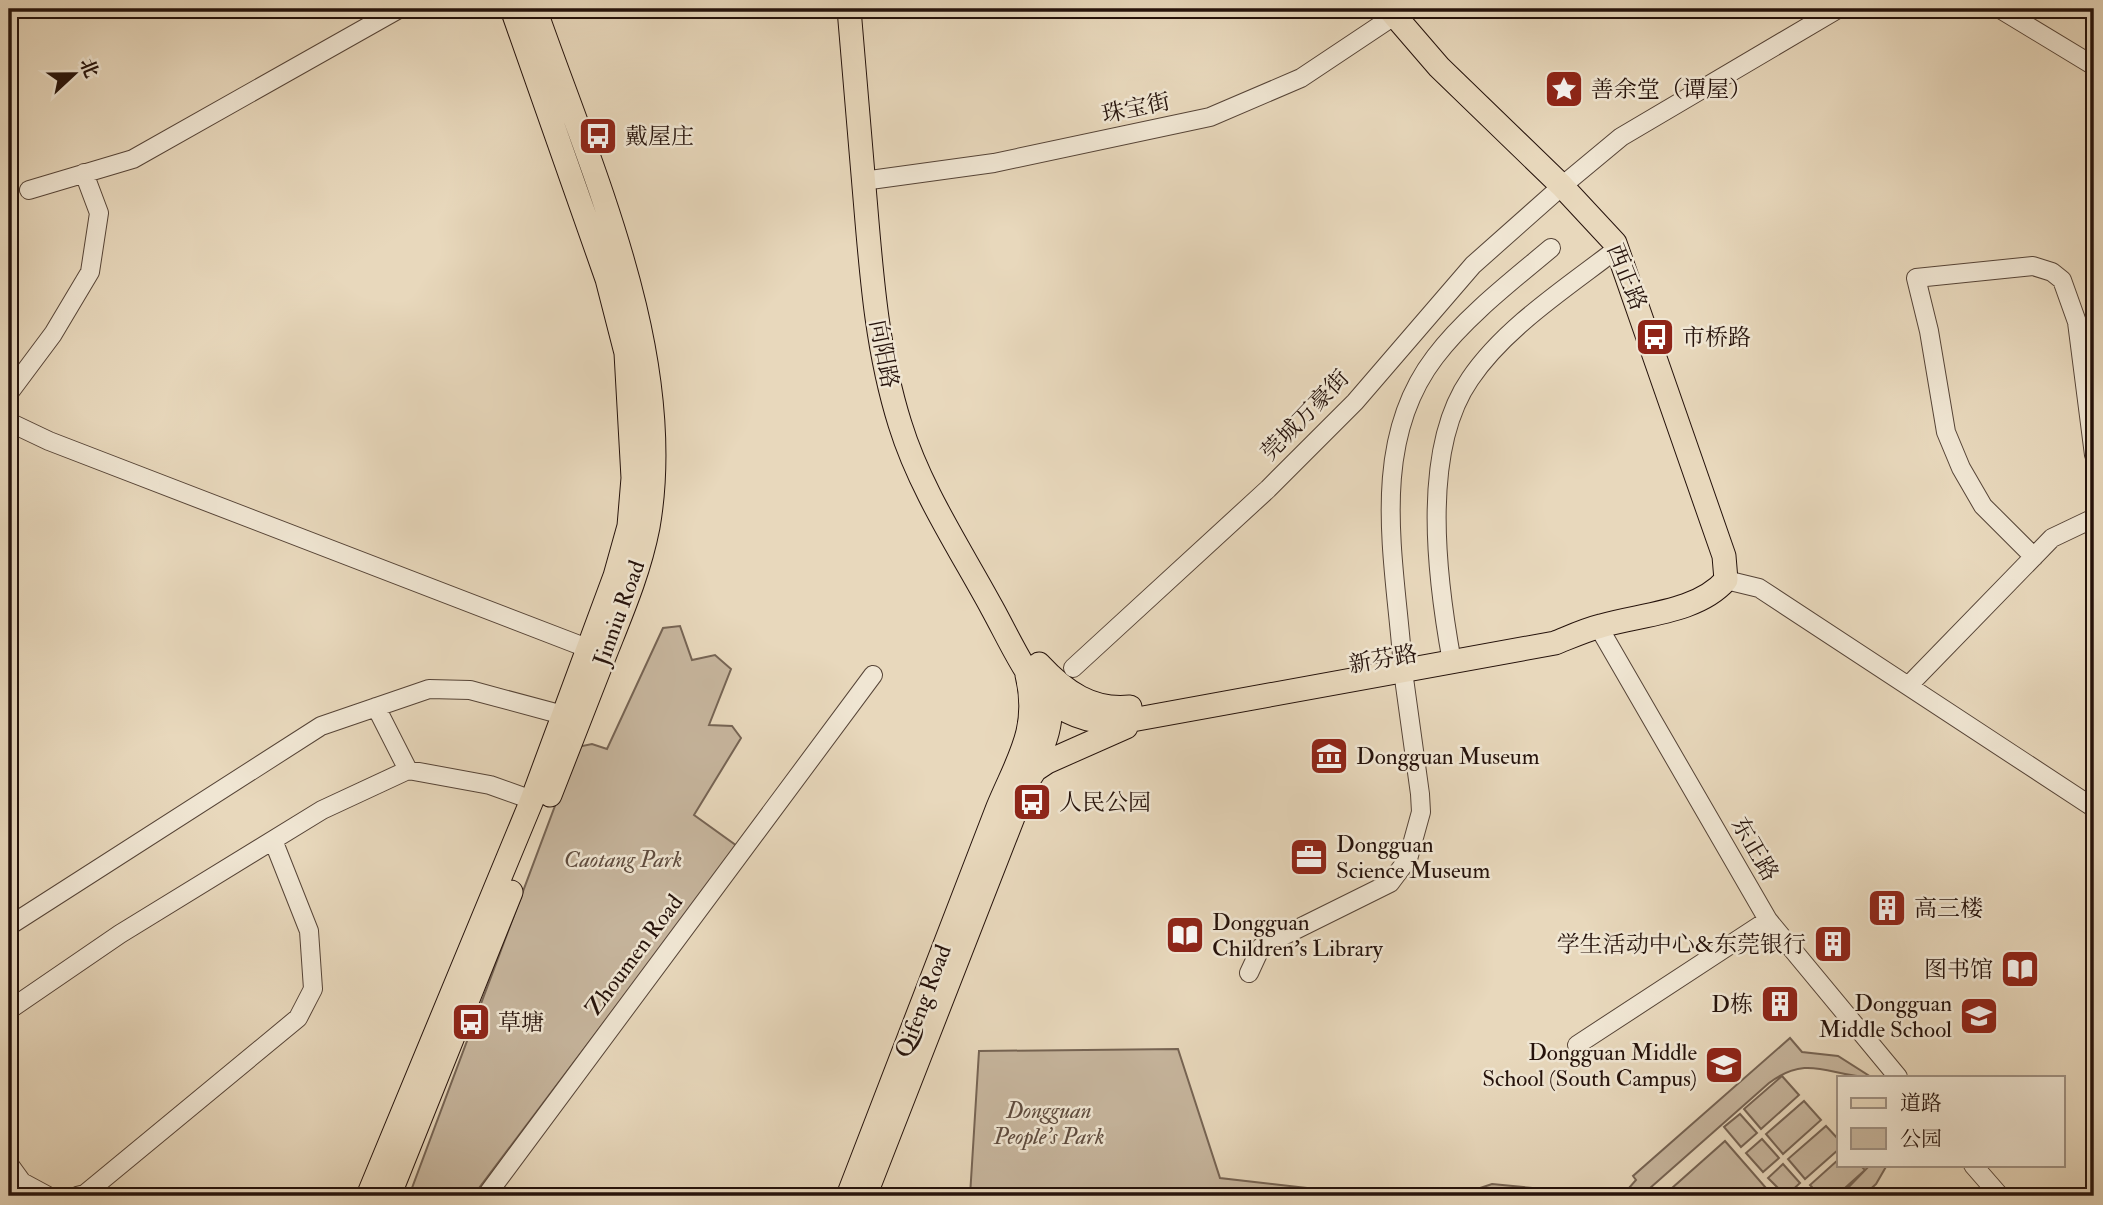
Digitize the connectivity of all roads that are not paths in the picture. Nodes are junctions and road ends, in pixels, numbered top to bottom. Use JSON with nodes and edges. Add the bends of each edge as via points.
{"nodes":[{"id":1,"x":399,"y":9,"type":"edge"},
{"id":2,"x":512,"y":9,"type":"edge"},
{"id":3,"x":535,"y":9,"type":"edge"},
{"id":4,"x":849,"y":9,"type":"edge"},
{"id":5,"x":862,"y":9,"type":"edge"},
{"id":6,"x":1838,"y":9,"type":"edge"},
{"id":7,"x":2000,"y":9,"type":"edge"},
{"id":8,"x":1391,"y":12,"type":"edge"},
{"id":9,"x":2094,"y":66,"type":"edge"},
{"id":10,"x":84,"y":173,"type":"junction"},
{"id":11,"x":870,"y":181,"type":"junction"},
{"id":12,"x":1562,"y":186,"type":"junction"},
{"id":13,"x":29,"y":190,"type":"dead end"},
{"id":14,"x":1551,"y":247,"type":"dead end"},
{"id":15,"x":1618,"y":248,"type":"junction"},
{"id":16,"x":9,"y":394,"type":"edge"},
{"id":17,"x":9,"y":422,"type":"edge"},
{"id":18,"x":2094,"y":455,"type":"edge"},
{"id":19,"x":2094,"y":518,"type":"edge"},
{"id":20,"x":2034,"y":557,"type":"junction"},
{"id":21,"x":1726,"y":580,"type":"junction"},
{"id":22,"x":1598,"y":626,"type":"junction"},
{"id":23,"x":587,"y":648,"type":"junction"},
{"id":24,"x":1450,"y":654,"type":"junction"},
{"id":25,"x":1403,"y":663,"type":"junction"},
{"id":26,"x":1031,"y":666,"type":"junction"},
{"id":27,"x":1073,"y":668,"type":"dead end"},
{"id":28,"x":873,"y":675,"type":"dead end"},
{"id":29,"x":1909,"y":685,"type":"junction"},
{"id":30,"x":1050,"y":700,"type":"junction"},
{"id":31,"x":1172,"y":706,"type":"junction"},
{"id":32,"x":376,"y":707,"type":"junction"},
{"id":33,"x":563,"y":715,"type":"junction"},
{"id":34,"x":1150,"y":717,"type":"junction"},
{"id":35,"x":1111,"y":723,"type":"junction"},
{"id":36,"x":1040,"y":753,"type":"junction"},
{"id":37,"x":408,"y":770,"type":"junction"},
{"id":38,"x":1017,"y":778,"type":"junction"},
{"id":39,"x":532,"y":800,"type":"junction"},
{"id":40,"x":2094,"y":808,"type":"edge"},
{"id":41,"x":1006,"y":810,"type":"junction"},
{"id":42,"x":273,"y":839,"type":"junction"},
{"id":43,"x":1768,"y":920,"type":"junction"},
{"id":44,"x":9,"y":926,"type":"edge"},
{"id":45,"x":1249,"y":973,"type":"dead end"},
{"id":46,"x":9,"y":1010,"type":"edge"},
{"id":47,"x":1577,"y":1045,"type":"dead end"},
{"id":48,"x":1897,"y":1076,"type":"edge"},
{"id":49,"x":9,"y":1164,"type":"edge"},
{"id":50,"x":1974,"y":1166,"type":"edge"},
{"id":51,"x":48,"y":1196,"type":"edge"},
{"id":52,"x":77,"y":1196,"type":"edge"},
{"id":53,"x":368,"y":1196,"type":"edge"},
{"id":54,"x":389,"y":1196,"type":"edge"},
{"id":55,"x":486,"y":1196,"type":"edge"},
{"id":56,"x":848,"y":1196,"type":"edge"},
{"id":57,"x":865,"y":1196,"type":"edge"},
{"id":58,"x":2000,"y":1196,"type":"edge"}],
"edges":[{"from":1,"to":10,"type":"street","via":[[133,159]]},
{"from":2,"to":23,"type":"main road","via":[[607,279],[626,353],[633,478],[629,526]]},
{"from":3,"to":54,"type":"main road","name":"Jinniu Road","via":[[627,273],[645,349],[651,410],[648,525],[635,582]]},
{"from":4,"to":11,"type":"main road","name":"向阳路"},
{"from":5,"to":11,"type":"main road","name":"向阳路"},
{"from":6,"to":12,"type":"street","name":"莞城万豪街","via":[[1621,137]]},
{"from":7,"to":9,"type":"street"},
{"from":8,"to":11,"type":"street","name":"珠宝街","via":[[1301,78],[1210,117],[994,163]]},
{"from":8,"to":12,"type":"main road","name":"西正路","via":[[1438,67]]},
{"from":10,"to":13,"type":"street"},
{"from":10,"to":16,"type":"street","via":[[99,214],[90,272]]},
{"from":11,"to":26,"type":"main road","name":"向阳路","via":[[895,359],[913,421],[933,471]]},
{"from":12,"to":15,"type":"main road","name":"西正路"},
{"from":12,"to":27,"type":"street","name":"莞城万豪街","via":[[1473,265],[1355,402],[1268,489]]},
{"from":14,"to":25,"type":"street","via":[[1435,355],[1404,410],[1390,505]]},
{"from":15,"to":21,"type":"main road","name":"西正路","via":[[1724,556]]},
{"from":15,"to":24,"type":"street","via":[[1516,328],[1470,378],[1455,407],[1443,443],[1439,481],[1442,596]]},
{"from":17,"to":23,"type":"street"},
{"from":18,"to":20,"type":"street","via":[[2077,322],[2062,280],[2033,266],[1916,278],[1946,432],[1961,468],[1983,506]]},
{"from":19,"to":20,"type":"street","via":[[2052,538]]},
{"from":20,"to":29,"type":"street"},
{"from":21,"to":22,"type":"main road","name":"新芬路","via":[[1716,592],[1695,602]]},
{"from":21,"to":29,"type":"street","via":[[1759,588]]},
{"from":22,"to":24,"type":"main road","name":"新芬路","via":[[1555,643]]},
{"from":22,"to":43,"type":"street","name":"东正路"},
{"from":23,"to":33,"type":"main road"},
{"from":24,"to":25,"type":"main road","name":"新芬路"},
{"from":25,"to":31,"type":"main road","name":"新芬路"},
{"from":25,"to":45,"type":"street","via":[[1421,812],[1408,859],[1390,883],[1261,947]]},
{"from":26,"to":30,"type":"main road"},
{"from":26,"to":31,"type":"main road","via":[[1098,706]]},
{"from":26,"to":38,"type":"main road","via":[[1032,720]]},
{"from":28,"to":55,"type":"street","name":"Zhoumen Road"},
{"from":29,"to":40,"type":"street"},
{"from":30,"to":35,"type":"main road","via":[[1084,721]]},
{"from":30,"to":36,"type":"main road","via":[[1050,724]]},
{"from":31,"to":34,"type":"main road"},
{"from":31,"to":35,"type":"main road"},
{"from":32,"to":33,"type":"street","via":[[429,689],[470,690]]},
{"from":32,"to":37,"type":"street"},
{"from":32,"to":44,"type":"street","via":[[321,726]]},
{"from":33,"to":39,"type":"main road"},
{"from":34,"to":35,"type":"main road"},
{"from":34,"to":38,"type":"main road"},
{"from":35,"to":36,"type":"main road"},
{"from":36,"to":38,"type":"main road"},
{"from":37,"to":39,"type":"street","via":[[490,785]]},
{"from":37,"to":42,"type":"street","via":[[322,810]]},
{"from":38,"to":41,"type":"main road"},
{"from":39,"to":53,"type":"main road"},
{"from":41,"to":56,"type":"main road","name":"Qifeng Road"},
{"from":41,"to":57,"type":"main road","name":"Qifeng Road"},
{"from":42,"to":46,"type":"street"},
{"from":42,"to":52,"type":"street","via":[[309,931],[313,989],[298,1018]]},
{"from":43,"to":47,"type":"street"},
{"from":43,"to":48,"type":"street","name":"东正路"},
{"from":49,"to":51,"type":"street","via":[[22,1182]]},
{"from":50,"to":58,"type":"street"}]}
